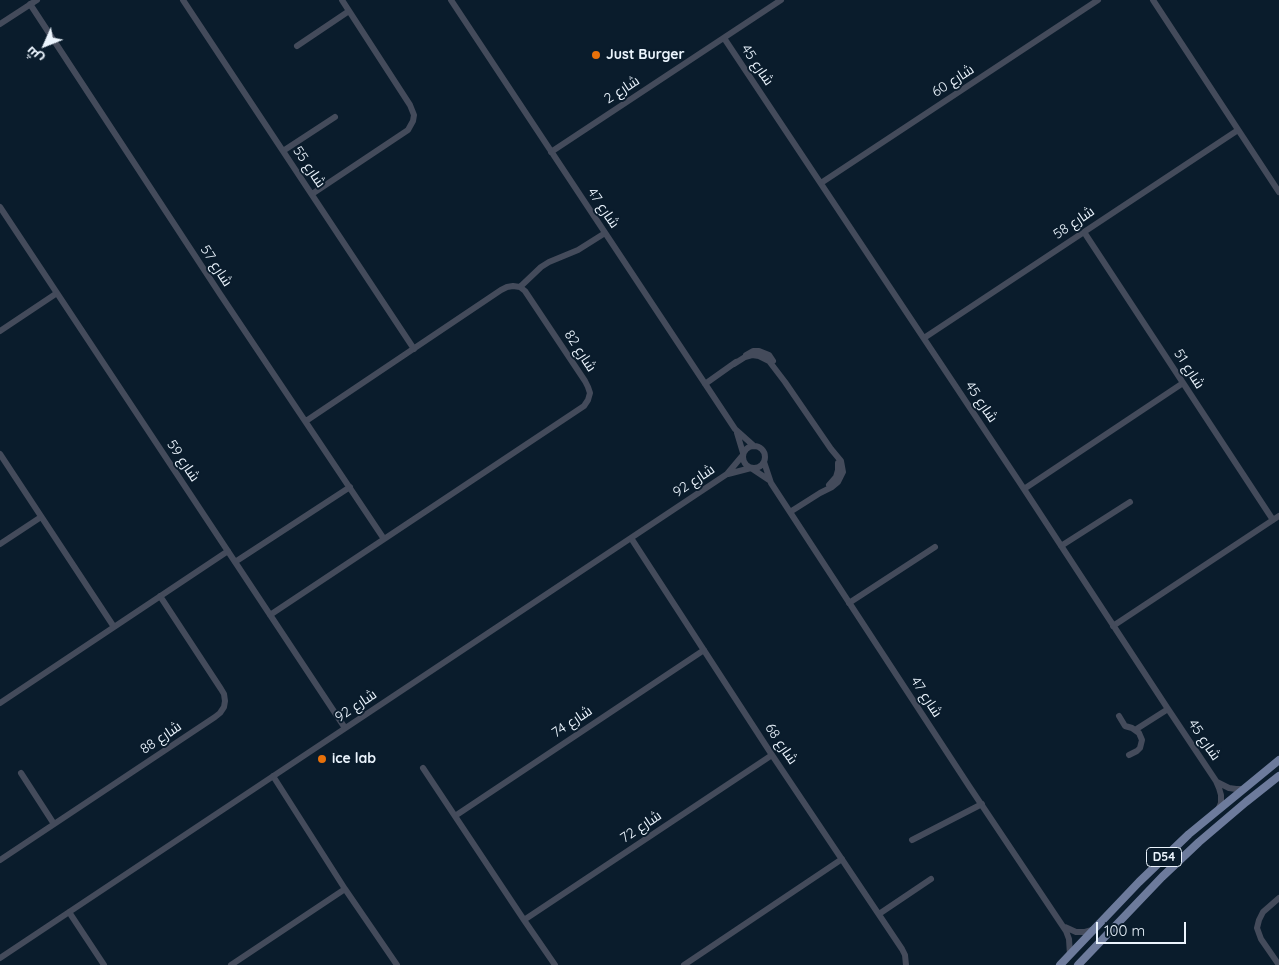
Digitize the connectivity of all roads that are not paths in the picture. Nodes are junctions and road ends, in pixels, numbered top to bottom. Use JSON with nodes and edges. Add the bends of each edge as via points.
{"nodes":[{"id":1,"x":183,"y":0,"type":"edge"},
{"id":2,"x":342,"y":0,"type":"edge"},
{"id":3,"x":451,"y":0,"type":"edge"},
{"id":4,"x":781,"y":0,"type":"edge"},
{"id":5,"x":1098,"y":0,"type":"edge"},
{"id":6,"x":1153,"y":0,"type":"edge"},
{"id":7,"x":34,"y":2,"type":"edge"},
{"id":8,"x":349,"y":11,"type":"junction"},
{"id":9,"x":0,"y":24,"type":"edge"},
{"id":10,"x":724,"y":38,"type":"junction"},
{"id":11,"x":297,"y":46,"type":"dead end"},
{"id":12,"x":335,"y":117,"type":"dead end"},
{"id":13,"x":1238,"y":130,"type":"junction"},
{"id":14,"x":283,"y":151,"type":"junction"},
{"id":15,"x":551,"y":152,"type":"junction"},
{"id":16,"x":821,"y":183,"type":"junction"},
{"id":17,"x":1279,"y":192,"type":"edge"},
{"id":18,"x":312,"y":194,"type":"junction"},
{"id":19,"x":0,"y":207,"type":"edge"},
{"id":20,"x":1084,"y":232,"type":"junction"},
{"id":21,"x":604,"y":233,"type":"junction"},
{"id":22,"x":520,"y":287,"type":"junction"},
{"id":23,"x":57,"y":293,"type":"junction"},
{"id":24,"x":0,"y":331,"type":"edge"},
{"id":25,"x":924,"y":338,"type":"junction"},
{"id":26,"x":414,"y":349,"type":"junction"},
{"id":27,"x":1184,"y":383,"type":"junction"},
{"id":28,"x":705,"y":384,"type":"junction"},
{"id":29,"x":306,"y":421,"type":"junction"},
{"id":30,"x":736,"y":429,"type":"junction"},
{"id":31,"x":754,"y":446,"type":"junction"},
{"id":32,"x":0,"y":454,"type":"edge"},
{"id":33,"x":743,"y":454,"type":"junction"},
{"id":34,"x":764,"y":462,"type":"junction"},
{"id":35,"x":751,"y":468,"type":"junction"},
{"id":36,"x":727,"y":474,"type":"junction"},
{"id":37,"x":772,"y":483,"type":"junction"},
{"id":38,"x":350,"y":487,"type":"junction"},
{"id":39,"x":1024,"y":489,"type":"junction"},
{"id":40,"x":1130,"y":502,"type":"dead end"},
{"id":41,"x":790,"y":512,"type":"junction"},
{"id":42,"x":41,"y":517,"type":"junction"},
{"id":43,"x":1276,"y":518,"type":"edge"},
{"id":44,"x":631,"y":538,"type":"junction"},
{"id":45,"x":384,"y":539,"type":"junction"},
{"id":46,"x":0,"y":544,"type":"edge"},
{"id":47,"x":1062,"y":546,"type":"junction"},
{"id":48,"x":935,"y":548,"type":"dead end"},
{"id":49,"x":228,"y":551,"type":"junction"},
{"id":50,"x":235,"y":562,"type":"junction"},
{"id":51,"x":160,"y":596,"type":"junction"},
{"id":52,"x":849,"y":603,"type":"junction"},
{"id":53,"x":270,"y":615,"type":"junction"},
{"id":54,"x":114,"y":626,"type":"junction"},
{"id":55,"x":1113,"y":626,"type":"junction"},
{"id":56,"x":704,"y":650,"type":"junction"},
{"id":57,"x":0,"y":703,"type":"edge"},
{"id":58,"x":1168,"y":709,"type":"junction"},
{"id":59,"x":1119,"y":716,"type":"dead end"},
{"id":60,"x":345,"y":728,"type":"junction"},
{"id":61,"x":1136,"y":730,"type":"junction"},
{"id":62,"x":772,"y":755,"type":"junction"},
{"id":63,"x":1129,"y":755,"type":"dead end"},
{"id":64,"x":1276,"y":762,"type":"edge"},
{"id":65,"x":423,"y":768,"type":"dead end"},
{"id":66,"x":21,"y":773,"type":"dead end"},
{"id":67,"x":273,"y":776,"type":"junction"},
{"id":68,"x":1279,"y":776,"type":"edge"},
{"id":69,"x":1216,"y":781,"type":"junction"},
{"id":70,"x":1243,"y":789,"type":"junction"},
{"id":71,"x":1246,"y":802,"type":"junction"},
{"id":72,"x":982,"y":804,"type":"junction"},
{"id":73,"x":1218,"y":810,"type":"junction"},
{"id":74,"x":455,"y":816,"type":"junction"},
{"id":75,"x":54,"y":824,"type":"junction"},
{"id":76,"x":912,"y":840,"type":"dead end"},
{"id":77,"x":0,"y":860,"type":"edge"},
{"id":78,"x":842,"y":860,"type":"junction"},
{"id":79,"x":931,"y":879,"type":"dead end"},
{"id":80,"x":345,"y":889,"type":"junction"},
{"id":81,"x":1279,"y":898,"type":"edge"},
{"id":82,"x":69,"y":912,"type":"junction"},
{"id":83,"x":879,"y":914,"type":"junction"},
{"id":84,"x":524,"y":920,"type":"junction"},
{"id":85,"x":1062,"y":924,"type":"junction"},
{"id":86,"x":1092,"y":930,"type":"junction"},
{"id":87,"x":1070,"y":954,"type":"junction"},
{"id":88,"x":0,"y":958,"type":"edge"},
{"id":89,"x":104,"y":965,"type":"edge"},
{"id":90,"x":231,"y":965,"type":"edge"},
{"id":91,"x":397,"y":965,"type":"edge"},
{"id":92,"x":555,"y":965,"type":"edge"},
{"id":93,"x":684,"y":965,"type":"edge"},
{"id":94,"x":906,"y":965,"type":"edge"},
{"id":95,"x":1060,"y":965,"type":"edge"},
{"id":96,"x":1078,"y":965,"type":"edge"},
{"id":97,"x":1279,"y":965,"type":"edge"}],
"edges":[{"from":1,"to":14,"type":"street","name":"شارع 55"},
{"from":2,"to":8,"type":"street"},
{"from":3,"to":15,"type":"street","name":"شارع 47"},
{"from":4,"to":10,"type":"street","name":"شارع 2"},
{"from":5,"to":16,"type":"street","name":"شارع 60"},
{"from":6,"to":13,"type":"street"},
{"from":7,"to":9,"type":"street"},
{"from":7,"to":29,"type":"street","name":"شارع 57","via":[[220,294]]},
{"from":8,"to":11,"type":"street"},
{"from":8,"to":18,"type":"street","via":[[410,105],[414,121],[408,130]]},
{"from":10,"to":15,"type":"street","name":"شارع 2"},
{"from":10,"to":16,"type":"street","name":"شارع 45"},
{"from":12,"to":14,"type":"street"},
{"from":13,"to":17,"type":"street"},
{"from":13,"to":20,"type":"street","name":"شارع 58"},
{"from":14,"to":18,"type":"street","name":"شارع 55"},
{"from":15,"to":21,"type":"street","name":"شارع 47"},
{"from":16,"to":25,"type":"street","name":"شارع 45"},
{"from":18,"to":26,"type":"street","name":"شارع 55"},
{"from":19,"to":23,"type":"street","name":"شارع 59"},
{"from":20,"to":25,"type":"street","name":"شارع 58"},
{"from":20,"to":27,"type":"street","name":"شارع 51"},
{"from":21,"to":22,"type":"street","via":[[578,250],[541,267]]},
{"from":21,"to":28,"type":"street","name":"شارع 47"},
{"from":22,"to":26,"type":"street","via":[[507,287]]},
{"from":22,"to":45,"type":"street","name":"شارع 82","via":[[585,381],[590,393],[588,400],[579,410]]},
{"from":23,"to":24,"type":"street"},
{"from":23,"to":49,"type":"street","name":"شارع 59"},
{"from":25,"to":39,"type":"street","name":"شارع 45"},
{"from":26,"to":29,"type":"street"},
{"from":27,"to":39,"type":"street"},
{"from":27,"to":43,"type":"street","name":"شارع 51"},
{"from":28,"to":30,"type":"street","name":"شارع 47"},
{"from":28,"to":41,"type":"street","via":[[748,356],[762,357],[771,363],[831,449],[838,462],[838,474],[820,493]]},
{"from":29,"to":38,"type":"street","name":"شارع 57"},
{"from":30,"to":31,"type":"street","name":"شارع 47"},
{"from":30,"to":33,"type":"street","name":"شارع 47"},
{"from":31,"to":33,"type":"street"},
{"from":31,"to":34,"type":"street","via":[[763,452]]},
{"from":32,"to":42,"type":"street"},
{"from":33,"to":35,"type":"street","via":[[744,463]]},
{"from":33,"to":36,"type":"street","name":"شارع 92"},
{"from":34,"to":35,"type":"street"},
{"from":34,"to":37,"type":"street","name":"شارع 47"},
{"from":35,"to":36,"type":"street","name":"شارع 92"},
{"from":35,"to":37,"type":"street","name":"شارع 47"},
{"from":36,"to":44,"type":"street","name":"شارع 92"},
{"from":37,"to":41,"type":"street","name":"شارع 47"},
{"from":38,"to":45,"type":"street","name":"شارع 57"},
{"from":38,"to":50,"type":"street"},
{"from":39,"to":47,"type":"street","name":"شارع 45"},
{"from":40,"to":47,"type":"street"},
{"from":41,"to":52,"type":"street","name":"شارع 47"},
{"from":42,"to":46,"type":"street"},
{"from":42,"to":54,"type":"street"},
{"from":43,"to":55,"type":"street"},
{"from":44,"to":56,"type":"street","name":"شارع 68"},
{"from":44,"to":60,"type":"street","name":"شارع 92"},
{"from":45,"to":53,"type":"street","name":"شارع 82"},
{"from":47,"to":55,"type":"street","name":"شارع 45"},
{"from":48,"to":52,"type":"street"},
{"from":49,"to":50,"type":"street","name":"شارع 59"},
{"from":49,"to":51,"type":"street"},
{"from":50,"to":53,"type":"street","name":"شارع 59"},
{"from":51,"to":54,"type":"street"},
{"from":51,"to":75,"type":"street","name":"شارع 88","via":[[221,688],[224,707],[215,717]]},
{"from":52,"to":72,"type":"street","name":"شارع 47"},
{"from":53,"to":60,"type":"street","name":"شارع 59"},
{"from":54,"to":57,"type":"street"},
{"from":55,"to":58,"type":"street","name":"شارع 45"},
{"from":56,"to":62,"type":"street","name":"شارع 68"},
{"from":56,"to":74,"type":"street","name":"شارع 74"},
{"from":58,"to":61,"type":"street"},
{"from":58,"to":69,"type":"street","name":"شارع 45"},
{"from":59,"to":61,"type":"street","via":[[1125,726]]},
{"from":60,"to":67,"type":"street","name":"شارع 92"},
{"from":61,"to":63,"type":"street","via":[[1142,744]]},
{"from":62,"to":78,"type":"street","name":"شارع 68"},
{"from":62,"to":84,"type":"street","name":"شارع 72"},
{"from":64,"to":70,"type":"main road","number":"D54"},
{"from":64,"to":71,"type":"main road","via":[[1275,773]]},
{"from":65,"to":74,"type":"street"},
{"from":66,"to":75,"type":"street"},
{"from":67,"to":80,"type":"street"},
{"from":67,"to":82,"type":"street","name":"شارع 92"},
{"from":68,"to":71,"type":"main road","number":"D54"},
{"from":69,"to":70,"type":"street","name":"شارع 45","via":[[1229,788]]},
{"from":69,"to":73,"type":"street","name":"شارع 45","via":[[1221,795]]},
{"from":70,"to":73,"type":"main road","number":"D54"},
{"from":71,"to":96,"type":"main road","number":"D54","via":[[1162,876]]},
{"from":72,"to":76,"type":"street"},
{"from":72,"to":85,"type":"street","name":"شارع 47"},
{"from":73,"to":86,"type":"main road","number":"D54"},
{"from":74,"to":84,"type":"street"},
{"from":75,"to":77,"type":"street","name":"شارع 88"},
{"from":78,"to":83,"type":"street","name":"شارع 68"},
{"from":78,"to":93,"type":"street"},
{"from":79,"to":83,"type":"street"},
{"from":80,"to":90,"type":"street"},
{"from":80,"to":91,"type":"street"},
{"from":81,"to":97,"type":"street","via":[[1263,912],[1257,928]]},
{"from":82,"to":88,"type":"street","name":"شارع 92"},
{"from":82,"to":89,"type":"street"},
{"from":83,"to":94,"type":"street","name":"شارع 68","via":[[905,955]]},
{"from":84,"to":92,"type":"street"},
{"from":85,"to":86,"type":"street","via":[[1076,932]]},
{"from":85,"to":87,"type":"street","name":"شارع 47","via":[[1069,939]]},
{"from":86,"to":87,"type":"main road","number":"D54"},
{"from":87,"to":95,"type":"main road","number":"D54"}]}
